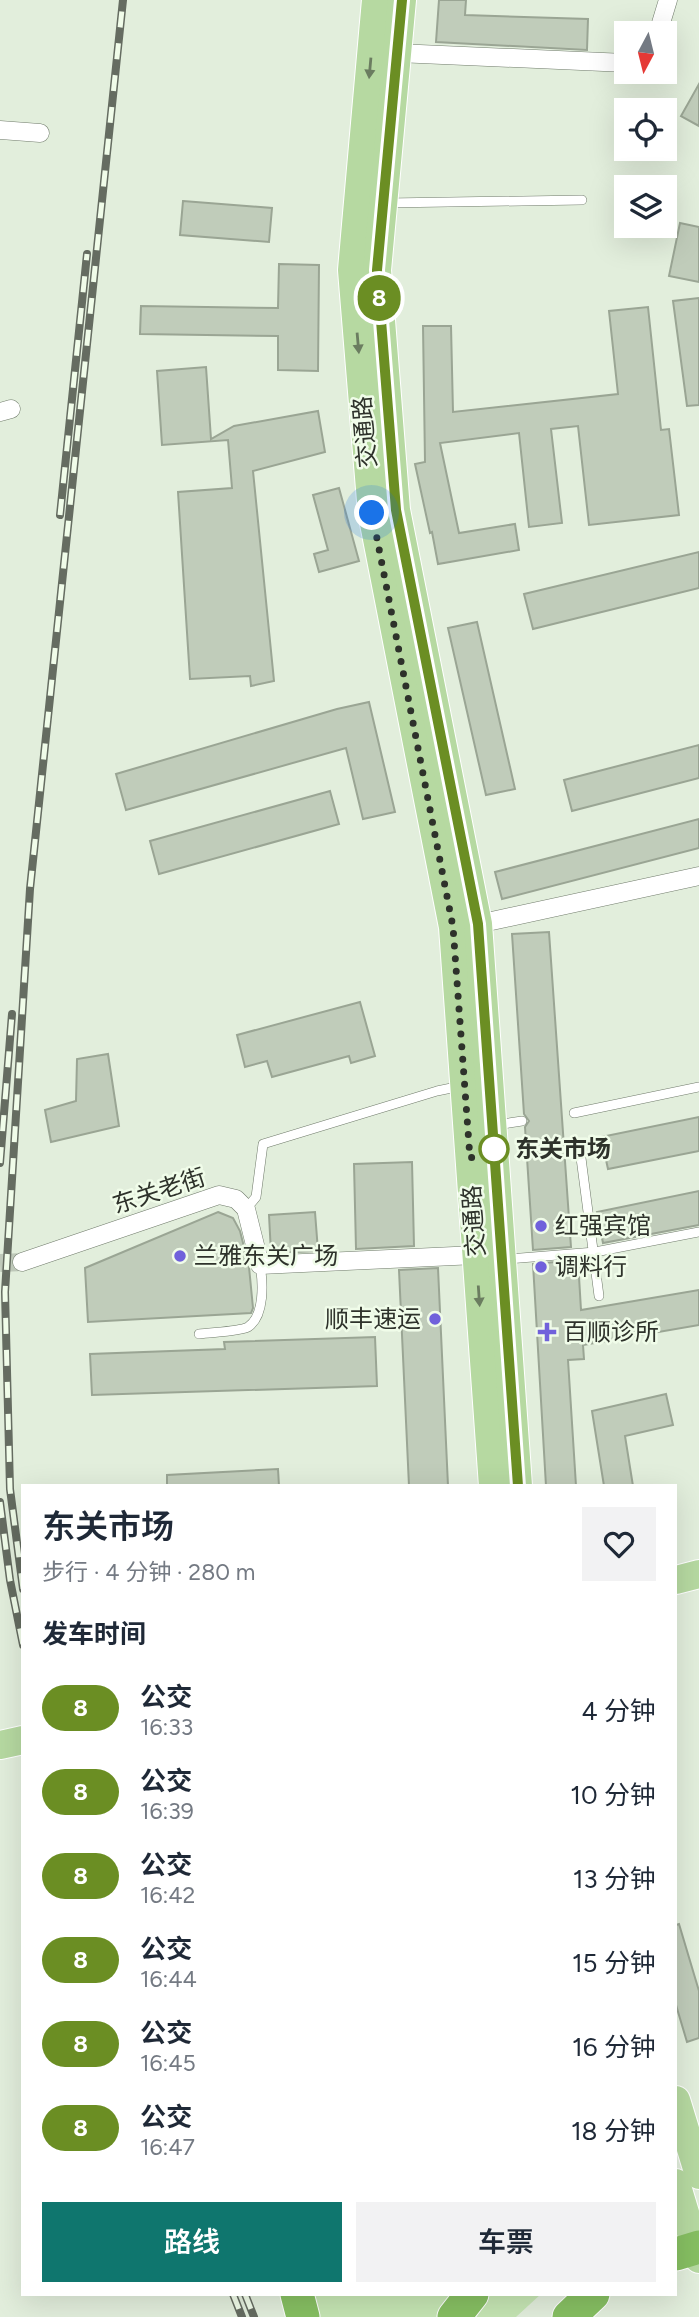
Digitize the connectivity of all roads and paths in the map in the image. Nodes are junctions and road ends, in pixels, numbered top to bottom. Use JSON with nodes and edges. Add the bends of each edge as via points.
{"nodes":[{"id":1,"x":376,"y":0,"type":"edge"},
{"id":2,"x":402,"y":0,"type":"edge"},
{"id":3,"x":668,"y":0,"type":"edge"},
{"id":4,"x":661,"y":21,"type":"edge"},
{"id":5,"x":397,"y":53,"type":"junction"},
{"id":6,"x":614,"y":62,"type":"edge"},
{"id":7,"x":0,"y":130,"type":"edge"},
{"id":8,"x":40,"y":133,"type":"dead end"},
{"id":9,"x":582,"y":200,"type":"dead end"},
{"id":10,"x":383,"y":203,"type":"junction"},
{"id":11,"x":699,"y":876,"type":"edge"},
{"id":12,"x":478,"y":924,"type":"junction"},
{"id":13,"x":464,"y":1085,"type":"junction"},
{"id":14,"x":699,"y":1087,"type":"edge"},
{"id":15,"x":574,"y":1113,"type":"dead end"},
{"id":16,"x":522,"y":1121,"type":"dead end"},
{"id":17,"x":492,"y":1125,"type":"junction"},
{"id":18,"x":581,"y":1158,"type":"dead end"},
{"id":19,"x":246,"y":1209,"type":"junction"},
{"id":20,"x":699,"y":1232,"type":"edge"},
{"id":21,"x":595,"y":1252,"type":"junction"},
{"id":22,"x":489,"y":1257,"type":"junction"},
{"id":23,"x":22,"y":1262,"type":"tunnel mouth"},
{"id":24,"x":260,"y":1265,"type":"junction"},
{"id":25,"x":599,"y":1296,"type":"dead end"},
{"id":26,"x":199,"y":1334,"type":"dead end"},
{"id":27,"x":493,"y":1484,"type":"edge"},
{"id":28,"x":517,"y":1484,"type":"edge"},
{"id":29,"x":699,"y":1574,"type":"edge"},
{"id":30,"x":677,"y":1580,"type":"edge"},
{"id":31,"x":21,"y":1740,"type":"edge"},
{"id":32,"x":0,"y":1745,"type":"edge"},
{"id":33,"x":677,"y":2103,"type":"edge"},
{"id":34,"x":699,"y":2175,"type":"edge"},
{"id":35,"x":677,"y":2187,"type":"edge"},
{"id":36,"x":692,"y":2252,"type":"edge"},
{"id":37,"x":298,"y":2296,"type":"edge"},
{"id":38,"x":470,"y":2296,"type":"edge"},
{"id":39,"x":591,"y":2296,"type":"edge"},
{"id":40,"x":303,"y":2317,"type":"edge"},
{"id":41,"x":454,"y":2317,"type":"edge"},
{"id":42,"x":569,"y":2317,"type":"edge"}],
"edges":[{"from":1,"to":13,"type":"main road","name":"交通路","one_way":true,"via":[[353,283],[372,513],[453,927]]},
{"from":2,"to":5,"type":"main road","name":"交通路"},
{"from":3,"to":4,"type":"street"},
{"from":5,"to":6,"type":"street"},
{"from":5,"to":10,"type":"main road","name":"交通路"},
{"from":7,"to":8,"type":"street"},
{"from":9,"to":10,"type":"lane"},
{"from":10,"to":12,"type":"main road","name":"交通路","via":[[377,270],[396,510]]},
{"from":11,"to":12,"type":"street"},
{"from":12,"to":17,"type":"main road","name":"交通路"},
{"from":13,"to":19,"type":"lane","via":[[263,1144],[256,1197]]},
{"from":13,"to":22,"type":"main road","name":"交通路"},
{"from":14,"to":15,"type":"lane"},
{"from":16,"to":17,"type":"lane"},
{"from":17,"to":22,"type":"main road","name":"交通路"},
{"from":18,"to":21,"type":"lane"},
{"from":19,"to":23,"type":"street","name":"东关老街","via":[[236,1199],[219,1195]]},
{"from":19,"to":24,"type":"street"},
{"from":20,"to":21,"type":"lane"},
{"from":21,"to":22,"type":"lane"},
{"from":21,"to":25,"type":"lane"},
{"from":22,"to":24,"type":"street"},
{"from":22,"to":27,"type":"main road","name":"交通路","one_way":true},
{"from":22,"to":28,"type":"main road","name":"交通路"},
{"from":24,"to":26,"type":"lane","via":[[264,1289],[255,1320],[246,1328]]},
{"from":29,"to":30,"type":"main road"},
{"from":31,"to":32,"type":"main road"},
{"from":33,"to":34,"type":"main road"},
{"from":35,"to":36,"type":"main road"},
{"from":37,"to":40,"type":"highway"},
{"from":38,"to":41,"type":"highway"},
{"from":39,"to":42,"type":"highway"}]}
